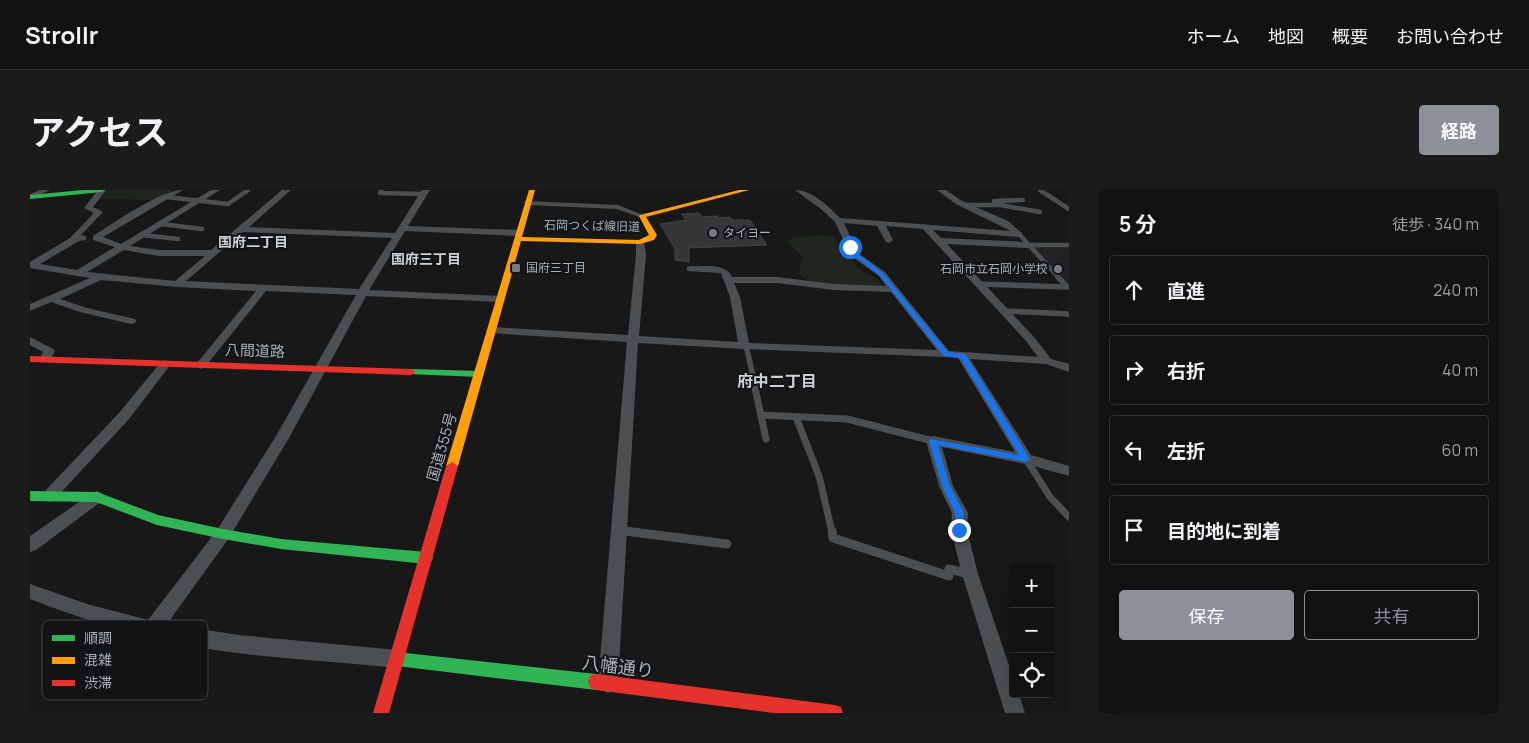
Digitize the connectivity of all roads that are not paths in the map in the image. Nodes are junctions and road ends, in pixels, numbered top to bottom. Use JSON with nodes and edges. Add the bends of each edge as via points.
{"nodes":[{"id":1,"x":46,"y":190,"type":"edge"},
{"id":2,"x":102,"y":190,"type":"edge"},
{"id":3,"x":179,"y":190,"type":"edge"},
{"id":4,"x":216,"y":190,"type":"edge"},
{"id":5,"x":248,"y":190,"type":"edge"},
{"id":6,"x":287,"y":190,"type":"edge"},
{"id":7,"x":382,"y":190,"type":"edge"},
{"id":8,"x":532,"y":190,"type":"edge"},
{"id":9,"x":746,"y":190,"type":"edge"},
{"id":10,"x":799,"y":190,"type":"edge"},
{"id":11,"x":941,"y":190,"type":"edge"},
{"id":12,"x":1040,"y":190,"type":"edge"},
{"id":13,"x":425,"y":192,"type":"edge"},
{"id":14,"x":30,"y":197,"type":"edge"},
{"id":15,"x":166,"y":197,"type":"junction"},
{"id":16,"x":1023,"y":200,"type":"dead end"},
{"id":17,"x":198,"y":201,"type":"junction"},
{"id":18,"x":956,"y":201,"type":"junction"},
{"id":19,"x":528,"y":203,"type":"junction"},
{"id":20,"x":966,"y":206,"type":"junction"},
{"id":21,"x":1069,"y":209,"type":"edge"},
{"id":22,"x":1040,"y":212,"type":"dead end"},
{"id":23,"x":642,"y":216,"type":"junction"},
{"id":24,"x":838,"y":220,"type":"junction"},
{"id":25,"x":880,"y":223,"type":"junction"},
{"id":26,"x":161,"y":224,"type":"junction"},
{"id":27,"x":925,"y":226,"type":"junction"},
{"id":28,"x":404,"y":228,"type":"junction"},
{"id":29,"x":202,"y":229,"type":"dead end"},
{"id":30,"x":241,"y":229,"type":"junction"},
{"id":31,"x":1019,"y":234,"type":"junction"},
{"id":32,"x":142,"y":235,"type":"junction"},
{"id":33,"x":398,"y":236,"type":"junction"},
{"id":34,"x":518,"y":236,"type":"junction"},
{"id":35,"x":78,"y":238,"type":"junction"},
{"id":36,"x":96,"y":238,"type":"junction"},
{"id":37,"x":178,"y":240,"type":"dead end"},
{"id":38,"x":889,"y":240,"type":"dead end"},
{"id":39,"x":939,"y":241,"type":"junction"},
{"id":40,"x":640,"y":242,"type":"junction"},
{"id":41,"x":1028,"y":245,"type":"junction"},
{"id":42,"x":1069,"y":245,"type":"edge"},
{"id":43,"x":123,"y":247,"type":"junction"},
{"id":44,"x":212,"y":253,"type":"junction"},
{"id":45,"x":31,"y":265,"type":"edge"},
{"id":46,"x":690,"y":269,"type":"dead end"},
{"id":47,"x":79,"y":273,"type":"junction"},
{"id":48,"x":100,"y":277,"type":"junction"},
{"id":49,"x":727,"y":279,"type":"junction"},
{"id":50,"x":178,"y":284,"type":"junction"},
{"id":51,"x":979,"y":284,"type":"junction"},
{"id":52,"x":263,"y":288,"type":"junction"},
{"id":53,"x":892,"y":289,"type":"junction"},
{"id":54,"x":362,"y":293,"type":"junction"},
{"id":55,"x":51,"y":299,"type":"junction"},
{"id":56,"x":500,"y":299,"type":"junction"},
{"id":57,"x":30,"y":308,"type":"edge"},
{"id":58,"x":1005,"y":311,"type":"junction"},
{"id":59,"x":1069,"y":314,"type":"edge"},
{"id":60,"x":131,"y":322,"type":"dead end"},
{"id":61,"x":491,"y":330,"type":"junction"},
{"id":62,"x":633,"y":339,"type":"junction"},
{"id":63,"x":30,"y":340,"type":"edge"},
{"id":64,"x":744,"y":346,"type":"junction"},
{"id":65,"x":946,"y":354,"type":"junction"},
{"id":66,"x":962,"y":356,"type":"junction"},
{"id":67,"x":30,"y":359,"type":"edge"},
{"id":68,"x":45,"y":360,"type":"junction"},
{"id":69,"x":1046,"y":361,"type":"junction"},
{"id":70,"x":165,"y":364,"type":"junction"},
{"id":71,"x":200,"y":365,"type":"junction"},
{"id":72,"x":322,"y":368,"type":"junction"},
{"id":73,"x":1069,"y":368,"type":"edge"},
{"id":74,"x":479,"y":374,"type":"junction"},
{"id":75,"x":761,"y":415,"type":"junction"},
{"id":76,"x":796,"y":417,"type":"junction"},
{"id":77,"x":766,"y":439,"type":"dead end"},
{"id":78,"x":933,"y":441,"type":"junction"},
{"id":79,"x":1026,"y":459,"type":"junction"},
{"id":80,"x":1069,"y":471,"type":"edge"},
{"id":81,"x":30,"y":496,"type":"edge"},
{"id":82,"x":49,"y":496,"type":"junction"},
{"id":83,"x":97,"y":497,"type":"junction"},
{"id":84,"x":1069,"y":517,"type":"edge"},
{"id":85,"x":619,"y":530,"type":"junction"},
{"id":86,"x":223,"y":534,"type":"junction"},
{"id":87,"x":726,"y":544,"type":"dead end"},
{"id":88,"x":30,"y":546,"type":"edge"},
{"id":89,"x":426,"y":558,"type":"junction"},
{"id":90,"x":970,"y":574,"type":"junction"},
{"id":91,"x":30,"y":591,"type":"edge"},
{"id":92,"x":116,"y":620,"type":"edge"},
{"id":93,"x":159,"y":620,"type":"edge"},
{"id":94,"x":208,"y":638,"type":"edge"},
{"id":95,"x":397,"y":659,"type":"junction"},
{"id":96,"x":608,"y":683,"type":"junction"},
{"id":97,"x":381,"y":713,"type":"edge"},
{"id":98,"x":835,"y":713,"type":"edge"},
{"id":99,"x":1015,"y":713,"type":"edge"}],
"edges":[{"from":1,"to":14,"type":"street"},
{"from":2,"to":14,"type":"main road"},
{"from":2,"to":35,"type":"street","via":[[88,208],[99,212],[74,238]]},
{"from":3,"to":15,"type":"street"},
{"from":4,"to":17,"type":"street"},
{"from":5,"to":17,"type":"lane","via":[[228,204]]},
{"from":6,"to":30,"type":"street"},
{"from":7,"to":13,"type":"lane","via":[[380,193]]},
{"from":8,"to":19,"type":"main road","name":"国道355号"},
{"from":9,"to":23,"type":"main road","name":"石岡つくば線旧道"},
{"from":10,"to":24,"type":"street"},
{"from":11,"to":18,"type":"street"},
{"from":12,"to":21,"type":"lane"},
{"from":13,"to":28,"type":"street"},
{"from":15,"to":17,"type":"lane"},
{"from":15,"to":36,"type":"street"},
{"from":16,"to":18,"type":"lane"},
{"from":17,"to":26,"type":"street"},
{"from":18,"to":20,"type":"street"},
{"from":19,"to":23,"type":"street","via":[[612,206]]},
{"from":19,"to":34,"type":"main road","name":"国道355号"},
{"from":20,"to":22,"type":"lane","via":[[1000,206]]},
{"from":20,"to":31,"type":"street"},
{"from":23,"to":40,"type":"main road","name":"石岡つくば線旧道","via":[[653,235]]},
{"from":24,"to":25,"type":"street"},
{"from":24,"to":53,"type":"street","via":[[854,254],[882,274]]},
{"from":25,"to":27,"type":"street"},
{"from":25,"to":38,"type":"street"},
{"from":26,"to":29,"type":"lane"},
{"from":26,"to":32,"type":"street"},
{"from":27,"to":31,"type":"street"},
{"from":27,"to":39,"type":"street"},
{"from":28,"to":33,"type":"street"},
{"from":28,"to":34,"type":"street"},
{"from":30,"to":33,"type":"street"},
{"from":30,"to":44,"type":"street"},
{"from":31,"to":41,"type":"lane"},
{"from":32,"to":37,"type":"lane"},
{"from":32,"to":43,"type":"street"},
{"from":33,"to":54,"type":"street"},
{"from":34,"to":40,"type":"main road","name":"石岡つくば線旧道"},
{"from":34,"to":56,"type":"main road","name":"国道355号"},
{"from":35,"to":36,"type":"street"},
{"from":35,"to":45,"type":"street"},
{"from":36,"to":43,"type":"street"},
{"from":39,"to":41,"type":"street"},
{"from":39,"to":51,"type":"street"},
{"from":40,"to":62,"type":"street"},
{"from":41,"to":42,"type":"lane"},
{"from":41,"to":51,"type":"lane","via":[[1067,287]]},
{"from":43,"to":44,"type":"street","via":[[174,254]]},
{"from":43,"to":47,"type":"street"},
{"from":44,"to":50,"type":"street"},
{"from":45,"to":47,"type":"street"},
{"from":46,"to":49,"type":"street","via":[[722,270]]},
{"from":47,"to":48,"type":"street"},
{"from":48,"to":50,"type":"street"},
{"from":48,"to":55,"type":"street"},
{"from":49,"to":53,"type":"street"},
{"from":49,"to":64,"type":"street","via":[[735,297]]},
{"from":50,"to":52,"type":"street"},
{"from":51,"to":58,"type":"street"},
{"from":52,"to":54,"type":"street"},
{"from":52,"to":71,"type":"street"},
{"from":53,"to":65,"type":"street"},
{"from":54,"to":56,"type":"street"},
{"from":54,"to":72,"type":"street"},
{"from":55,"to":57,"type":"street"},
{"from":55,"to":60,"type":"street"},
{"from":56,"to":61,"type":"main road","name":"国道355号"},
{"from":58,"to":59,"type":"lane"},
{"from":58,"to":69,"type":"street"},
{"from":61,"to":62,"type":"street"},
{"from":61,"to":74,"type":"main road","name":"国道355号"},
{"from":62,"to":64,"type":"street"},
{"from":62,"to":85,"type":"street"},
{"from":63,"to":68,"type":"street","via":[[49,352]]},
{"from":64,"to":65,"type":"street"},
{"from":64,"to":75,"type":"lane"},
{"from":65,"to":66,"type":"street"},
{"from":66,"to":69,"type":"street"},
{"from":66,"to":79,"type":"street"},
{"from":67,"to":68,"type":"main road","name":"八間道路"},
{"from":68,"to":70,"type":"main road","name":"八間道路"},
{"from":69,"to":73,"type":"street"},
{"from":70,"to":71,"type":"main road","name":"八間道路"},
{"from":70,"to":82,"type":"street","via":[[112,430]]},
{"from":71,"to":72,"type":"main road","name":"八間道路"},
{"from":72,"to":74,"type":"main road","name":"八間道路"},
{"from":72,"to":86,"type":"street"},
{"from":74,"to":89,"type":"main road","name":"国道355号"},
{"from":75,"to":76,"type":"lane"},
{"from":75,"to":77,"type":"lane"},
{"from":76,"to":78,"type":"lane","via":[[847,419]]},
{"from":76,"to":90,"type":"lane","via":[[810,447],[833,538],[949,576],[949,568]]},
{"from":78,"to":79,"type":"street"},
{"from":78,"to":90,"type":"street","via":[[946,486],[960,513],[959,530]]},
{"from":79,"to":80,"type":"street"},
{"from":79,"to":84,"type":"lane","via":[[1041,485]]},
{"from":81,"to":82,"type":"main road"},
{"from":82,"to":83,"type":"main road"},
{"from":83,"to":86,"type":"main road","via":[[157,520]]},
{"from":83,"to":88,"type":"street"},
{"from":85,"to":87,"type":"lane"},
{"from":85,"to":96,"type":"street"},
{"from":86,"to":89,"type":"main road","via":[[281,544]]},
{"from":86,"to":93,"type":"street"},
{"from":89,"to":95,"type":"main road","name":"国道355号"},
{"from":90,"to":99,"type":"street"},
{"from":91,"to":92,"type":"street"},
{"from":94,"to":95,"type":"street"},
{"from":95,"to":96,"type":"main road","name":"八幡通り"},
{"from":95,"to":97,"type":"main road","name":"国道355号"},
{"from":96,"to":98,"type":"main road","name":"八幡通り"}]}
